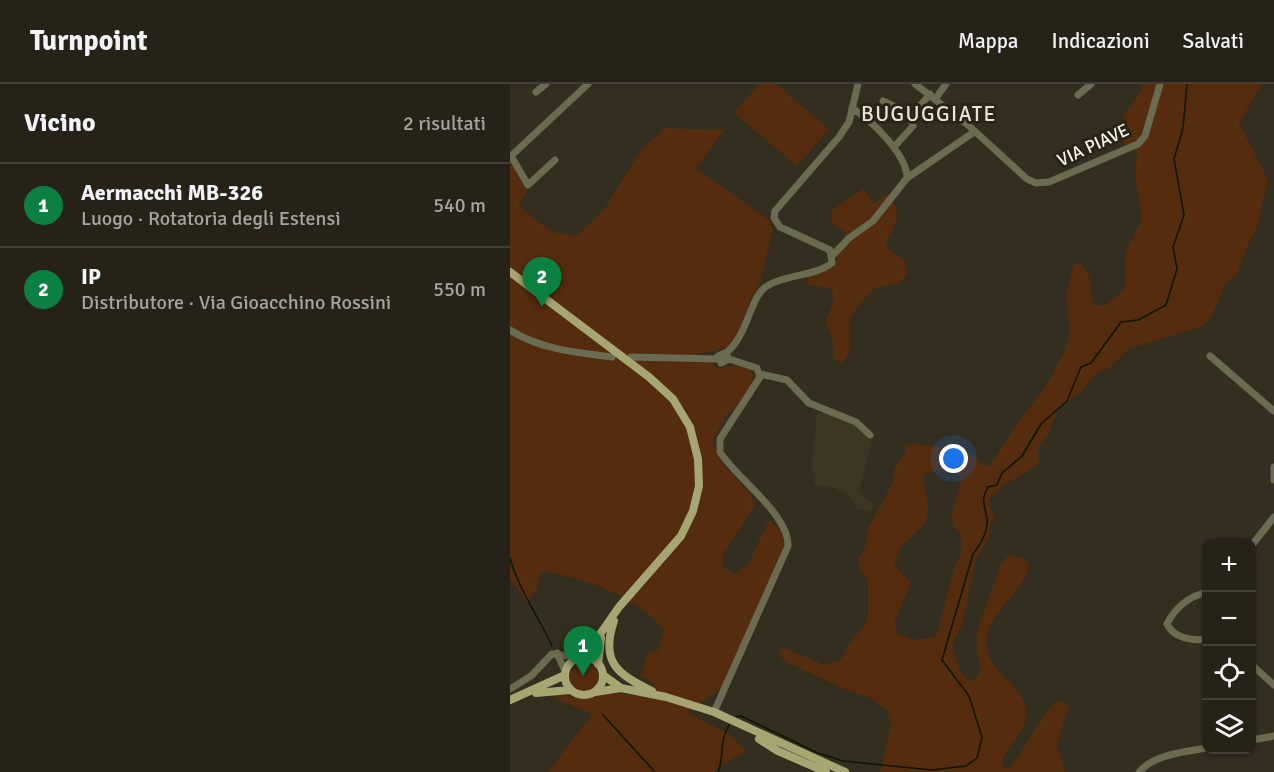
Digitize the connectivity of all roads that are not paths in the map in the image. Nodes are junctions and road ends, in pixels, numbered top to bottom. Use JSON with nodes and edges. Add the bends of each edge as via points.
{"nodes":[{"id":1,"x":546,"y":84,"type":"edge"},
{"id":2,"x":588,"y":84,"type":"edge"},
{"id":3,"x":858,"y":84,"type":"edge"},
{"id":4,"x":915,"y":84,"type":"edge"},
{"id":5,"x":945,"y":84,"type":"edge"},
{"id":6,"x":1090,"y":84,"type":"edge"},
{"id":7,"x":1160,"y":84,"type":"edge"},
{"id":8,"x":536,"y":92,"type":"dead end"},
{"id":9,"x":933,"y":96,"type":"junction"},
{"id":10,"x":1078,"y":96,"type":"dead end"},
{"id":11,"x":883,"y":101,"type":"dead end"},
{"id":12,"x":852,"y":108,"type":"junction"},
{"id":13,"x":910,"y":118,"type":"junction"},
{"id":14,"x":974,"y":132,"type":"junction"},
{"id":15,"x":894,"y":147,"type":"junction"},
{"id":16,"x":555,"y":160,"type":"dead end"},
{"id":17,"x":907,"y":178,"type":"junction"},
{"id":18,"x":833,"y":255,"type":"junction"},
{"id":19,"x":510,"y":272,"type":"edge"},
{"id":20,"x":510,"y":330,"type":"edge"},
{"id":21,"x":728,"y":356,"type":"junction"},
{"id":22,"x":1210,"y":356,"type":"dead end"},
{"id":23,"x":612,"y":357,"type":"dead end"},
{"id":24,"x":631,"y":357,"type":"dead end"},
{"id":25,"x":760,"y":374,"type":"junction"},
{"id":26,"x":1274,"y":411,"type":"edge"},
{"id":27,"x":870,"y":435,"type":"dead end"},
{"id":28,"x":1274,"y":468,"type":"edge"},
{"id":29,"x":1274,"y":480,"type":"edge"},
{"id":30,"x":1274,"y":517,"type":"edge"},
{"id":31,"x":1256,"y":539,"type":"edge"},
{"id":32,"x":1202,"y":593,"type":"edge"},
{"id":33,"x":619,"y":607,"type":"junction"},
{"id":34,"x":602,"y":634,"type":"junction"},
{"id":35,"x":1202,"y":639,"type":"edge"},
{"id":36,"x":557,"y":653,"type":"junction"},
{"id":37,"x":582,"y":657,"type":"junction"},
{"id":38,"x":598,"y":664,"type":"junction"},
{"id":39,"x":1256,"y":669,"type":"edge"},
{"id":40,"x":565,"y":673,"type":"junction"},
{"id":41,"x":603,"y":675,"type":"junction"},
{"id":42,"x":1274,"y":685,"type":"edge"},
{"id":43,"x":621,"y":688,"type":"junction"},
{"id":44,"x":510,"y":689,"type":"edge"},
{"id":45,"x":570,"y":690,"type":"junction"},
{"id":46,"x":595,"y":692,"type":"junction"},
{"id":47,"x":524,"y":695,"type":"junction"},
{"id":48,"x":666,"y":697,"type":"junction"},
{"id":49,"x":510,"y":700,"type":"edge"},
{"id":50,"x":714,"y":712,"type":"junction"},
{"id":51,"x":742,"y":727,"type":"junction"},
{"id":52,"x":1274,"y":736,"type":"edge"},
{"id":53,"x":1256,"y":739,"type":"edge"},
{"id":54,"x":1202,"y":749,"type":"edge"},
{"id":55,"x":796,"y":750,"type":"junction"},
{"id":56,"x":831,"y":772,"type":"edge"},
{"id":57,"x":845,"y":772,"type":"edge"},
{"id":58,"x":1138,"y":772,"type":"edge"}],
"edges":[{"from":1,"to":8,"type":"street"},
{"from":2,"to":16,"type":"street","via":[[511,156],[528,185]]},
{"from":3,"to":12,"type":"street"},
{"from":4,"to":9,"type":"street"},
{"from":5,"to":9,"type":"street"},
{"from":6,"to":10,"type":"street"},
{"from":7,"to":14,"type":"street","name":"VIA PIAVE","via":[[1145,136],[1138,144],[1049,182],[1027,179]]},
{"from":9,"to":13,"type":"street"},
{"from":9,"to":14,"type":"street"},
{"from":11,"to":13,"type":"street"},
{"from":12,"to":15,"type":"street"},
{"from":12,"to":18,"type":"street","via":[[839,137],[774,218],[780,227],[830,250]]},
{"from":13,"to":15,"type":"street","via":[[913,126]]},
{"from":14,"to":17,"type":"street"},
{"from":15,"to":17,"type":"street"},
{"from":17,"to":18,"type":"street","via":[[873,221]]},
{"from":18,"to":21,"type":"street","via":[[832,263],[824,269],[767,286]]},
{"from":19,"to":33,"type":"main road","via":[[649,377],[673,399],[690,427],[698,459],[699,486],[693,512],[681,536]]},
{"from":20,"to":23,"type":"street","via":[[524,339],[572,352]]},
{"from":21,"to":24,"type":"street","via":[[724,364],[718,359]]},
{"from":21,"to":25,"type":"street","via":[[750,364]]},
{"from":22,"to":26,"type":"street"},
{"from":25,"to":27,"type":"street","via":[[787,380],[809,403],[856,422]]},
{"from":25,"to":50,"type":"street","via":[[724,431],[719,446],[780,523],[788,546]]},
{"from":28,"to":29,"type":"street"},
{"from":30,"to":31,"type":"street"},
{"from":32,"to":35,"type":"street","via":[[1171,615],[1167,624],[1178,636]]},
{"from":33,"to":34,"type":"main road"},
{"from":33,"to":48,"type":"main road","via":[[611,632],[610,658],[630,680]]},
{"from":34,"to":37,"type":"main road"},
{"from":34,"to":38,"type":"main road"},
{"from":36,"to":37,"type":"street"},
{"from":36,"to":40,"type":"street"},
{"from":36,"to":44,"type":"street"},
{"from":37,"to":38,"type":"main road"},
{"from":37,"to":40,"type":"main road","via":[[571,662]]},
{"from":38,"to":41,"type":"main road"},
{"from":39,"to":42,"type":"street"},
{"from":40,"to":45,"type":"main road"},
{"from":40,"to":47,"type":"main road"},
{"from":41,"to":43,"type":"main road"},
{"from":41,"to":46,"type":"main road"},
{"from":43,"to":46,"type":"main road"},
{"from":43,"to":48,"type":"main road"},
{"from":45,"to":46,"type":"main road","via":[[579,695]]},
{"from":45,"to":47,"type":"main road"},
{"from":47,"to":49,"type":"main road"},
{"from":48,"to":50,"type":"main road"},
{"from":50,"to":51,"type":"main road"},
{"from":51,"to":55,"type":"main road"},
{"from":51,"to":56,"type":"main road","via":[[778,751]]},
{"from":52,"to":53,"type":"street"},
{"from":54,"to":58,"type":"street","via":[[1160,759]]},
{"from":55,"to":56,"type":"main road"},
{"from":55,"to":57,"type":"main road"}]}
